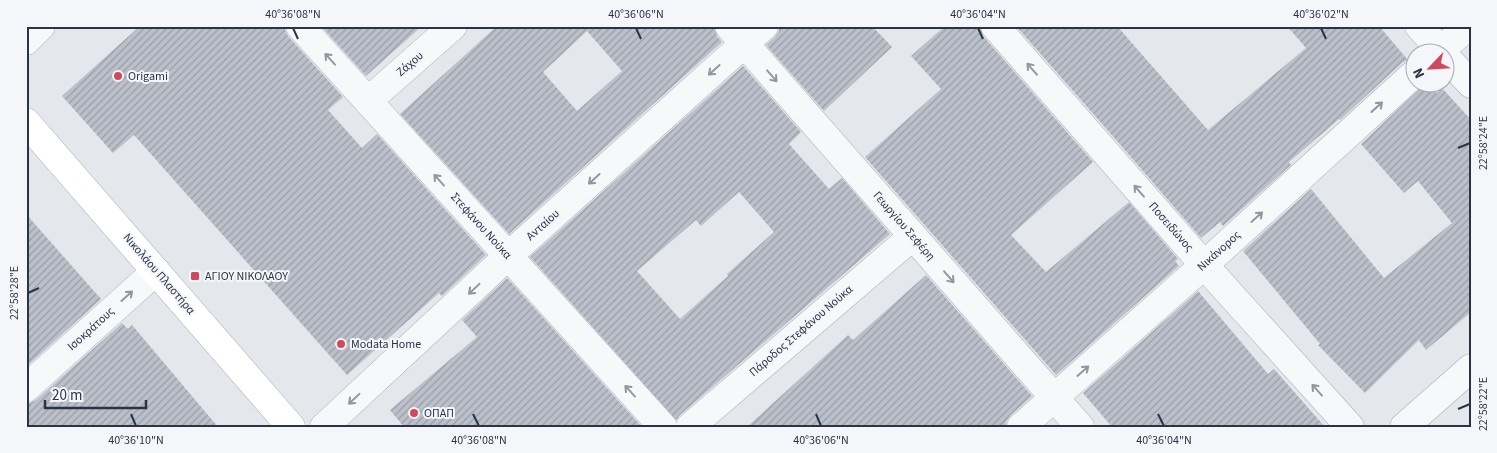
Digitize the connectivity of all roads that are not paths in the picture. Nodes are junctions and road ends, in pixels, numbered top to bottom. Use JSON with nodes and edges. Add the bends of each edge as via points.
{"nodes":[{"id":1,"x":41,"y":26,"type":"edge"},
{"id":2,"x":300,"y":26,"type":"edge"},
{"id":3,"x":453,"y":26,"type":"edge"},
{"id":4,"x":995,"y":26,"type":"edge"},
{"id":5,"x":1418,"y":26,"type":"edge"},
{"id":6,"x":1469,"y":26,"type":"edge"},
{"id":7,"x":746,"y":32,"type":"edge"},
{"id":8,"x":26,"y":41,"type":"edge"},
{"id":9,"x":1432,"y":42,"type":"edge"},
{"id":10,"x":1452,"y":42,"type":"edge"},
{"id":11,"x":1454,"y":66,"type":"edge"},
{"id":12,"x":1404,"y":83,"type":"edge"},
{"id":13,"x":1471,"y":84,"type":"edge"},
{"id":14,"x":368,"y":101,"type":"junction"},
{"id":15,"x":26,"y":122,"type":"edge"},
{"id":16,"x":913,"y":236,"type":"junction"},
{"id":17,"x":508,"y":256,"type":"junction"},
{"id":18,"x":1204,"y":265,"type":"junction"},
{"id":19,"x":156,"y":271,"type":"junction"},
{"id":20,"x":1471,"y":368,"type":"edge"},
{"id":21,"x":26,"y":388,"type":"edge"},
{"id":22,"x":1054,"y":397,"type":"junction"},
{"id":23,"x":291,"y":427,"type":"edge"},
{"id":24,"x":324,"y":427,"type":"edge"},
{"id":25,"x":663,"y":427,"type":"edge"},
{"id":26,"x":690,"y":427,"type":"edge"},
{"id":27,"x":1021,"y":427,"type":"edge"},
{"id":28,"x":1080,"y":427,"type":"edge"},
{"id":29,"x":1350,"y":427,"type":"edge"},
{"id":30,"x":1404,"y":427,"type":"edge"}],
"edges":[{"from":1,"to":8,"type":"street"},
{"from":14,"to":2,"type":"street","name":"Στεφάνου Νούκα","one_way":true},
{"from":3,"to":14,"type":"street","name":"Ζάχου"},
{"from":18,"to":4,"type":"street","name":"Ποσειδώνος","one_way":true},
{"from":5,"to":9,"type":"street"},
{"from":6,"to":10,"type":"street"},
{"from":7,"to":16,"type":"street","name":"Γεωργίου Σεφέρη","one_way":true},
{"from":7,"to":17,"type":"street","name":"Ανταίου","one_way":true},
{"from":11,"to":13,"type":"street"},
{"from":18,"to":12,"type":"street","name":"Νικάνορος","one_way":true},
{"from":17,"to":14,"type":"street","name":"Στεφάνου Νούκα","one_way":true},
{"from":15,"to":19,"type":"main road","name":"Νικολάου Πλαστήρα"},
{"from":16,"to":22,"type":"street","name":"Γεωργίου Σεφέρη","one_way":true},
{"from":16,"to":26,"type":"street","name":"Πάροδος Στεφάνου Νούκα"},
{"from":17,"to":24,"type":"street","name":"Ανταίου","one_way":true},
{"from":25,"to":17,"type":"street","name":"Στεφάνου Νούκα","one_way":true},
{"from":22,"to":18,"type":"street","name":"Νικάνορος","one_way":true},
{"from":29,"to":18,"type":"street","name":"Ποσειδώνος","one_way":true},
{"from":21,"to":19,"type":"street","name":"Ισοκράτους","one_way":true},
{"from":19,"to":23,"type":"main road","name":"Νικολάου Πλαστήρα"},
{"from":20,"to":30,"type":"street"},
{"from":22,"to":27,"type":"street","name":"Νικάνορος"},
{"from":22,"to":28,"type":"street","name":"Γεωργίου Σεφέρη"}]}
